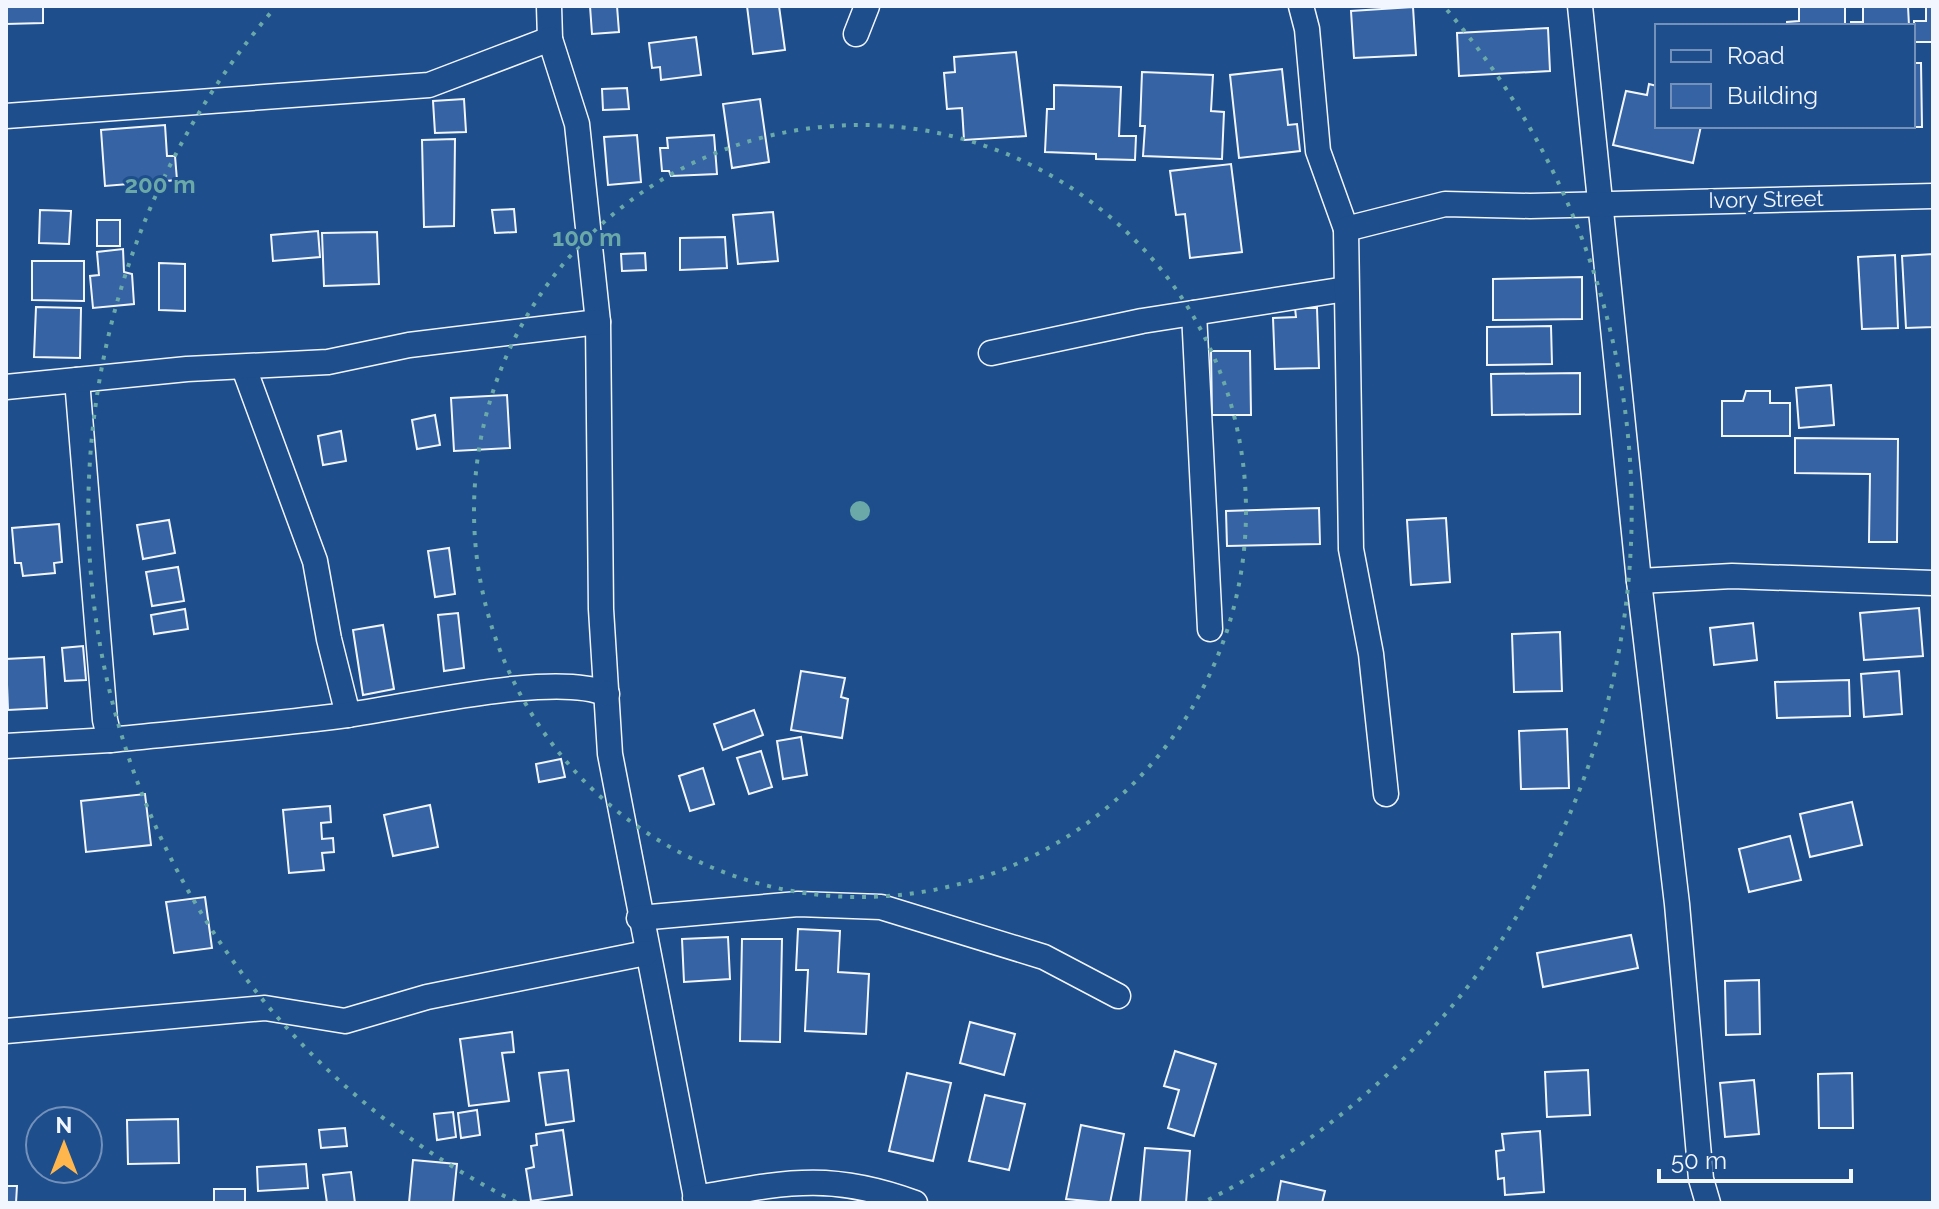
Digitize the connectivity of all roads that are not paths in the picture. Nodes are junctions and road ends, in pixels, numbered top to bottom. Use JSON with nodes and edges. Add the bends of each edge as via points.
{"nodes":[{"id":1,"x":549,"y":6,"type":"edge"},
{"id":2,"x":867,"y":6,"type":"edge"},
{"id":3,"x":1301,"y":6,"type":"edge"},
{"id":4,"x":1580,"y":6,"type":"edge"},
{"id":5,"x":856,"y":34,"type":"dead end"},
{"id":6,"x":550,"y":39,"type":"junction"},
{"id":7,"x":6,"y":116,"type":"edge"},
{"id":8,"x":1933,"y":196,"type":"edge"},
{"id":9,"x":1600,"y":202,"type":"junction"},
{"id":10,"x":1346,"y":229,"type":"junction"},
{"id":11,"x":1346,"y":289,"type":"junction"},
{"id":12,"x":1194,"y":313,"type":"junction"},
{"id":13,"x":598,"y":322,"type":"junction"},
{"id":14,"x":991,"y":353,"type":"dead end"},
{"id":15,"x":244,"y":368,"type":"junction"},
{"id":16,"x":77,"y":380,"type":"junction"},
{"id":17,"x":6,"y":387,"type":"edge"},
{"id":18,"x":1639,"y":581,"type":"junction"},
{"id":19,"x":1933,"y":583,"type":"edge"},
{"id":20,"x":1210,"y":629,"type":"dead end"},
{"id":21,"x":607,"y":694,"type":"junction"},
{"id":22,"x":348,"y":715,"type":"junction"},
{"id":23,"x":110,"y":740,"type":"junction"},
{"id":24,"x":6,"y":746,"type":"edge"},
{"id":25,"x":1386,"y":794,"type":"dead end"},
{"id":26,"x":639,"y":918,"type":"junction"},
{"id":27,"x":646,"y":953,"type":"junction"},
{"id":28,"x":1118,"y":996,"type":"dead end"},
{"id":29,"x":6,"y":1031,"type":"edge"},
{"id":30,"x":696,"y":1200,"type":"edge"},
{"id":31,"x":915,"y":1203,"type":"edge"},
{"id":32,"x":1708,"y":1203,"type":"edge"}],
"edges":[{"from":1,"to":6,"type":"street"},
{"from":2,"to":5,"type":"street"},
{"from":3,"to":10,"type":"street","via":[[1319,159]]},
{"from":4,"to":9,"type":"street"},
{"from":6,"to":7,"type":"street","via":[[429,85]]},
{"from":6,"to":13,"type":"street","via":[[577,124]]},
{"from":8,"to":9,"type":"street","name":"Ivory Street"},
{"from":9,"to":10,"type":"street","name":"Ivory Street","via":[[1445,204]]},
{"from":9,"to":18,"type":"street"},
{"from":10,"to":11,"type":"street"},
{"from":11,"to":12,"type":"street"},
{"from":11,"to":25,"type":"street","via":[[1351,549],[1371,654]]},
{"from":12,"to":14,"type":"street"},
{"from":12,"to":20,"type":"street"},
{"from":13,"to":15,"type":"street","via":[[409,345],[328,362]]},
{"from":13,"to":21,"type":"street"},
{"from":15,"to":16,"type":"street"},
{"from":15,"to":22,"type":"street","via":[[315,561]]},
{"from":16,"to":17,"type":"street"},
{"from":16,"to":23,"type":"street"},
{"from":18,"to":19,"type":"street","via":[[1732,576]]},
{"from":18,"to":32,"type":"street","via":[[1677,904],[1701,1179]]},
{"from":21,"to":22,"type":"street","via":[[586,685],[501,691]]},
{"from":21,"to":26,"type":"street","via":[[610,754]]},
{"from":22,"to":23,"type":"street"},
{"from":23,"to":24,"type":"street"},
{"from":26,"to":27,"type":"street"},
{"from":26,"to":28,"type":"street","via":[[798,904],[881,907],[1044,957]]},
{"from":27,"to":29,"type":"street","via":[[427,997],[345,1021],[265,1008]]},
{"from":27,"to":30,"type":"street"},
{"from":30,"to":31,"type":"street","via":[[794,1181],[843,1183]]}]}
